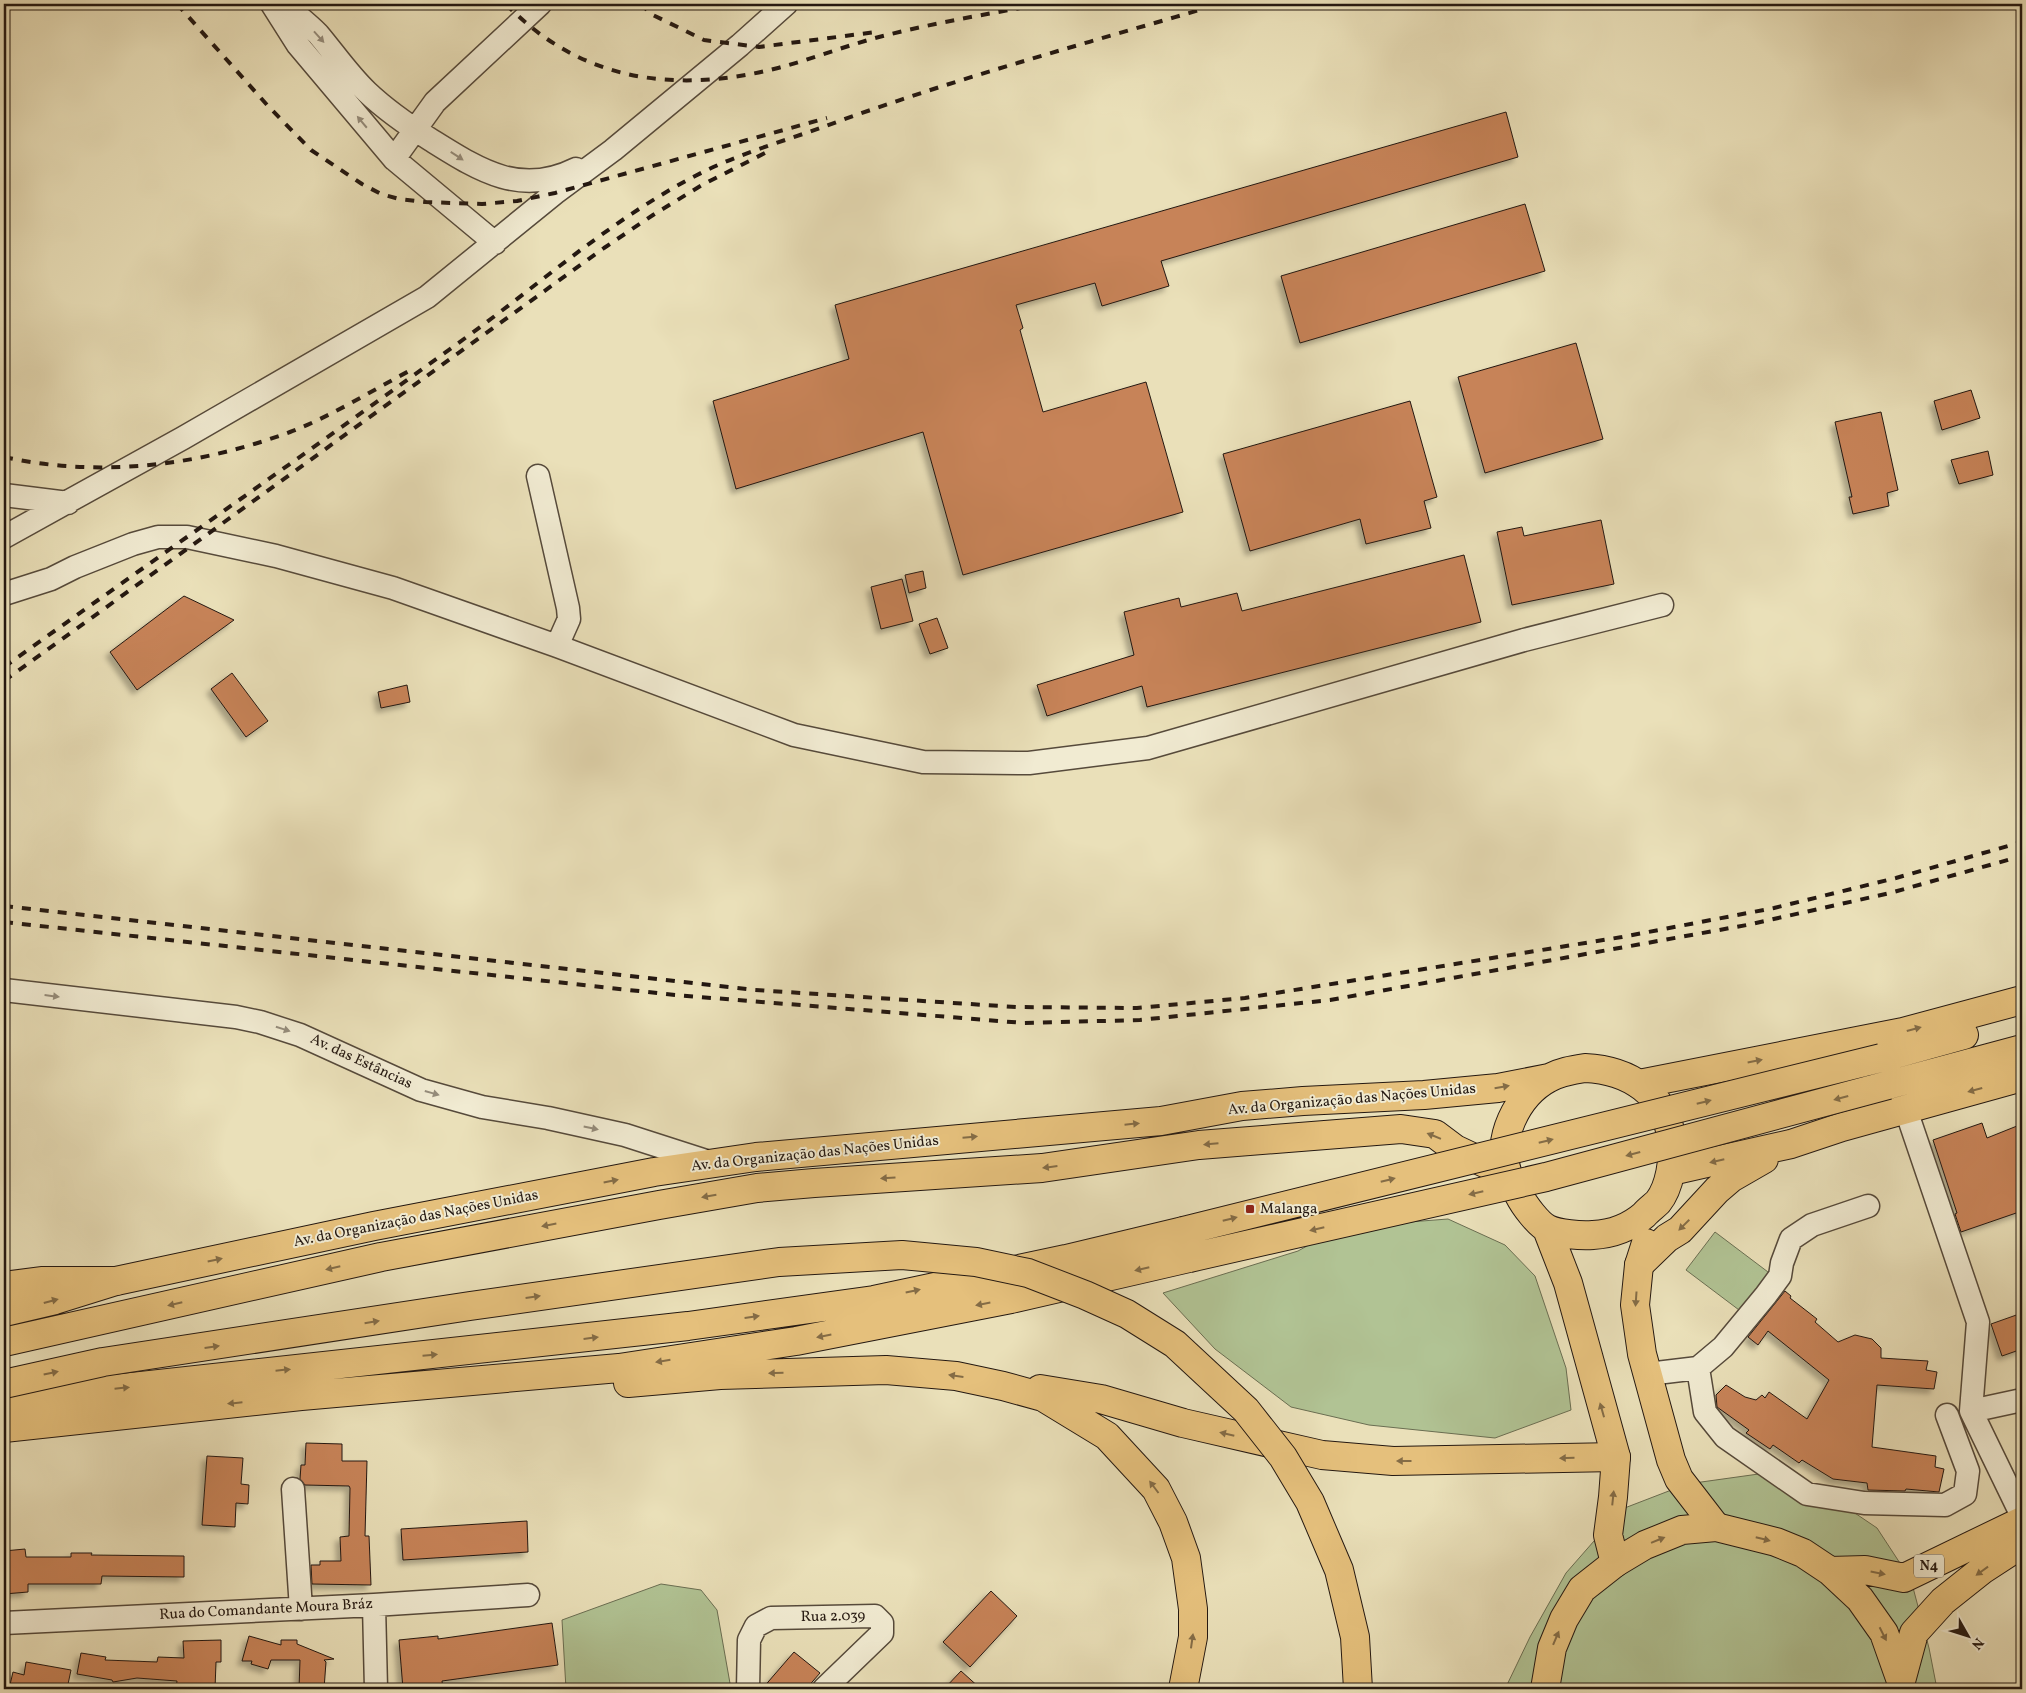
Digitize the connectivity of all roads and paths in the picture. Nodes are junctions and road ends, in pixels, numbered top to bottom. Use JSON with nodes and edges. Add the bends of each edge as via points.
{"nodes":[{"id":1,"x":272,"y":4,"type":"edge"},
{"id":2,"x":284,"y":4,"type":"edge"},
{"id":3,"x":540,"y":4,"type":"edge"},
{"id":4,"x":786,"y":4,"type":"edge"},
{"id":5,"x":416,"y":130,"type":"junction"},
{"id":6,"x":613,"y":150,"type":"junction"},
{"id":7,"x":394,"y":159,"type":"junction"},
{"id":8,"x":495,"y":243,"type":"junction"},
{"id":9,"x":538,"y":476,"type":"dead end"},
{"id":10,"x":4,"y":495,"type":"edge"},
{"id":11,"x":68,"y":503,"type":"junction"},
{"id":12,"x":4,"y":538,"type":"edge"},
{"id":13,"x":4,"y":594,"type":"edge"},
{"id":14,"x":1662,"y":605,"type":"dead end"},
{"id":15,"x":557,"y":646,"type":"junction"},
{"id":16,"x":4,"y":990,"type":"edge"},
{"id":17,"x":2022,"y":1000,"type":"edge"},
{"id":18,"x":2022,"y":1020,"type":"edge"},
{"id":19,"x":2022,"y":1049,"type":"edge"},
{"id":20,"x":1549,"y":1078,"type":"junction"},
{"id":21,"x":2022,"y":1078,"type":"edge"},
{"id":22,"x":1639,"y":1084,"type":"junction"},
{"id":23,"x":1906,"y":1110,"type":"junction"},
{"id":24,"x":1792,"y":1144,"type":"junction"},
{"id":25,"x":713,"y":1164,"type":"junction"},
{"id":26,"x":1671,"y":1171,"type":"junction"},
{"id":27,"x":1508,"y":1174,"type":"junction"},
{"id":28,"x":1658,"y":1201,"type":"junction"},
{"id":29,"x":1868,"y":1206,"type":"dead end"},
{"id":30,"x":1547,"y":1229,"type":"junction"},
{"id":31,"x":1639,"y":1265,"type":"junction"},
{"id":32,"x":116,"y":1281,"type":"junction"},
{"id":33,"x":4,"y":1286,"type":"edge"},
{"id":34,"x":4,"y":1312,"type":"edge"},
{"id":35,"x":4,"y":1342,"type":"edge"},
{"id":36,"x":1698,"y":1368,"type":"junction"},
{"id":37,"x":1648,"y":1374,"type":"junction"},
{"id":38,"x":4,"y":1384,"type":"edge"},
{"id":39,"x":1004,"y":1386,"type":"junction"},
{"id":40,"x":301,"y":1396,"type":"junction"},
{"id":41,"x":2018,"y":1397,"type":"edge"},
{"id":42,"x":4,"y":1401,"type":"edge"},
{"id":43,"x":1971,"y":1411,"type":"junction"},
{"id":44,"x":1947,"y":1415,"type":"dead end"},
{"id":45,"x":4,"y":1428,"type":"edge"},
{"id":46,"x":1616,"y":1457,"type":"junction"},
{"id":47,"x":293,"y":1489,"type":"dead end"},
{"id":48,"x":2022,"y":1516,"type":"edge"},
{"id":49,"x":2022,"y":1521,"type":"edge"},
{"id":50,"x":1716,"y":1527,"type":"junction"},
{"id":51,"x":2022,"y":1544,"type":"edge"},
{"id":52,"x":1615,"y":1563,"type":"junction"},
{"id":53,"x":1830,"y":1571,"type":"junction"},
{"id":54,"x":528,"y":1595,"type":"dead end"},
{"id":55,"x":374,"y":1605,"type":"junction"},
{"id":56,"x":301,"y":1609,"type":"junction"},
{"id":57,"x":4,"y":1623,"type":"edge"},
{"id":58,"x":1900,"y":1685,"type":"edge"},
{"id":59,"x":1544,"y":1688,"type":"edge"},
{"id":60,"x":376,"y":1689,"type":"edge"},
{"id":61,"x":748,"y":1689,"type":"edge"},
{"id":62,"x":824,"y":1689,"type":"edge"},
{"id":63,"x":1183,"y":1689,"type":"edge"},
{"id":64,"x":1358,"y":1689,"type":"edge"}],
"edges":[{"from":7,"to":1,"type":"street","one_way":true,"via":[[298,45]]},
{"from":2,"to":5,"type":"street","one_way":true,"via":[[316,33],[366,91]]},
{"from":3,"to":5,"type":"street","via":[[435,102]]},
{"from":4,"to":6,"type":"street"},
{"from":5,"to":6,"type":"street","one_way":true,"via":[[477,168],[511,179],[534,182],[569,172]]},
{"from":5,"to":7,"type":"street"},
{"from":6,"to":8,"type":"street"},
{"from":7,"to":8,"type":"street"},
{"from":8,"to":11,"type":"street","via":[[427,297],[393,318]]},
{"from":9,"to":15,"type":"street","via":[[568,608],[569,619]]},
{"from":10,"to":11,"type":"street"},
{"from":11,"to":12,"type":"street"},
{"from":13,"to":15,"type":"street","via":[[51,579],[133,544],[158,537],[186,537],[276,556],[393,588]]},
{"from":14,"to":15,"type":"street","via":[[1524,640],[1148,748],[1029,763],[923,762],[794,735]]},
{"from":16,"to":25,"type":"street","name":"Av. das Estâncias","one_way":true,"via":[[260,1022],[300,1034],[421,1090],[482,1107],[625,1135]]},
{"from":22,"to":17,"type":"main road","one_way":true,"via":[[1903,1032]]},
{"from":42,"to":18,"type":"main road","one_way":true,"bridge":true,"via":[[346,1362],[502,1348],[874,1300],[1183,1231]]},
{"from":19,"to":40,"type":"main road","one_way":true,"bridge":true,"via":[[1546,1177],[1011,1299],[796,1341],[619,1368]]},
{"from":20,"to":22,"type":"main road","via":[[1566,1071],[1604,1069]]},
{"from":25,"to":20,"type":"main road","name":"Av. da Organização das Nações Unidas","one_way":true,"via":[[756,1157],[1161,1121],[1242,1106],[1498,1088]]},
{"from":20,"to":27,"type":"main road","via":[[1527,1096],[1512,1119],[1506,1137]]},
{"from":21,"to":23,"type":"main road","one_way":true},
{"from":22,"to":26,"type":"main road","via":[[1653,1097],[1668,1122],[1673,1152]]},
{"from":23,"to":24,"type":"main road"},
{"from":23,"to":43,"type":"street","via":[[1978,1322]]},
{"from":24,"to":26,"type":"main road","one_way":true},
{"from":24,"to":31,"type":"main road","one_way":true,"via":[[1731,1178],[1680,1230]]},
{"from":32,"to":25,"type":"main road","name":"Av. da Organização das Nações Unidas","one_way":true,"via":[[374,1226],[654,1172]]},
{"from":26,"to":28,"type":"main road"},
{"from":27,"to":30,"type":"main road","via":[[1524,1206]]},
{"from":27,"to":35,"type":"main road","name":"Av. da Organização das Nações Unidas","one_way":true,"via":[[1455,1149],[1434,1134],[1401,1129],[1199,1145],[1042,1168],[757,1188],[381,1257]]},
{"from":28,"to":30,"type":"main road","via":[[1636,1222],[1610,1234],[1581,1236]]},
{"from":28,"to":31,"type":"main road"},
{"from":29,"to":36,"type":"street","via":[[1812,1225],[1791,1239],[1776,1283],[1723,1347]]},
{"from":46,"to":30,"type":"main road","one_way":true,"via":[[1568,1282]]},
{"from":31,"to":37,"type":"main road","one_way":true,"via":[[1635,1306]]},
{"from":32,"to":33,"type":"main road","via":[[43,1281]]},
{"from":34,"to":32,"type":"main road","name":"Av. da Organização das Nações Unidas","one_way":true},
{"from":36,"to":37,"type":"street"},
{"from":36,"to":44,"type":"street","via":[[1705,1412],[1725,1437],[1807,1494],[1864,1503],[1945,1505],[1965,1494],[1968,1470]]},
{"from":37,"to":50,"type":"main road","via":[[1670,1460],[1679,1479]]},
{"from":38,"to":64,"type":"main road","one_way":true,"bridge":true,"via":[[103,1362],[779,1262],[902,1255],[976,1262],[1028,1274],[1127,1314],[1175,1344],[1246,1410],[1283,1457],[1310,1502],[1339,1570],[1355,1637]]},
{"from":39,"to":40,"type":"main road","one_way":true,"via":[[956,1376],[886,1370],[720,1375],[508,1392]]},
{"from":46,"to":39,"type":"main road","one_way":true,"via":[[1393,1462],[1322,1455],[1183,1423],[1101,1399]]},
{"from":63,"to":39,"type":"main road","one_way":true,"via":[[1193,1637],[1193,1609],[1187,1566],[1173,1522],[1156,1489],[1106,1436],[1043,1397]]},
{"from":40,"to":45,"type":"main road","one_way":true},
{"from":41,"to":43,"type":"street"},
{"from":43,"to":48,"type":"street"},
{"from":52,"to":46,"type":"main road","one_way":true,"via":[[1608,1535]]},
{"from":47,"to":56,"type":"street"},
{"from":53,"to":49,"type":"main road","number":"N4","one_way":true,"via":[[1865,1570],[1904,1578]]},
{"from":52,"to":50,"type":"main road","one_way":true,"via":[[1645,1545],[1682,1530]]},
{"from":50,"to":53,"type":"main road","one_way":true,"via":[[1776,1542],[1803,1553]]},
{"from":51,"to":58,"type":"main road","number":"N4","one_way":true,"via":[[1943,1601],[1914,1633]]},
{"from":59,"to":52,"type":"main road","one_way":true,"via":[[1552,1648],[1564,1619],[1582,1589]]},
{"from":53,"to":58,"type":"main road","one_way":true,"via":[[1860,1599],[1884,1633]]},
{"from":54,"to":55,"type":"street","name":"Rua do Comandante Moura Bráz"},
{"from":55,"to":56,"type":"street","name":"Rua do Comandante Moura Bráz"},
{"from":55,"to":60,"type":"street"},
{"from":56,"to":57,"type":"street","name":"Rua do Comandante Moura Bráz"},
{"from":61,"to":62,"type":"street","name":"Rua 2.039","via":[[749,1640],[756,1626],[771,1618],[875,1616],[882,1623],[882,1633]]}]}
